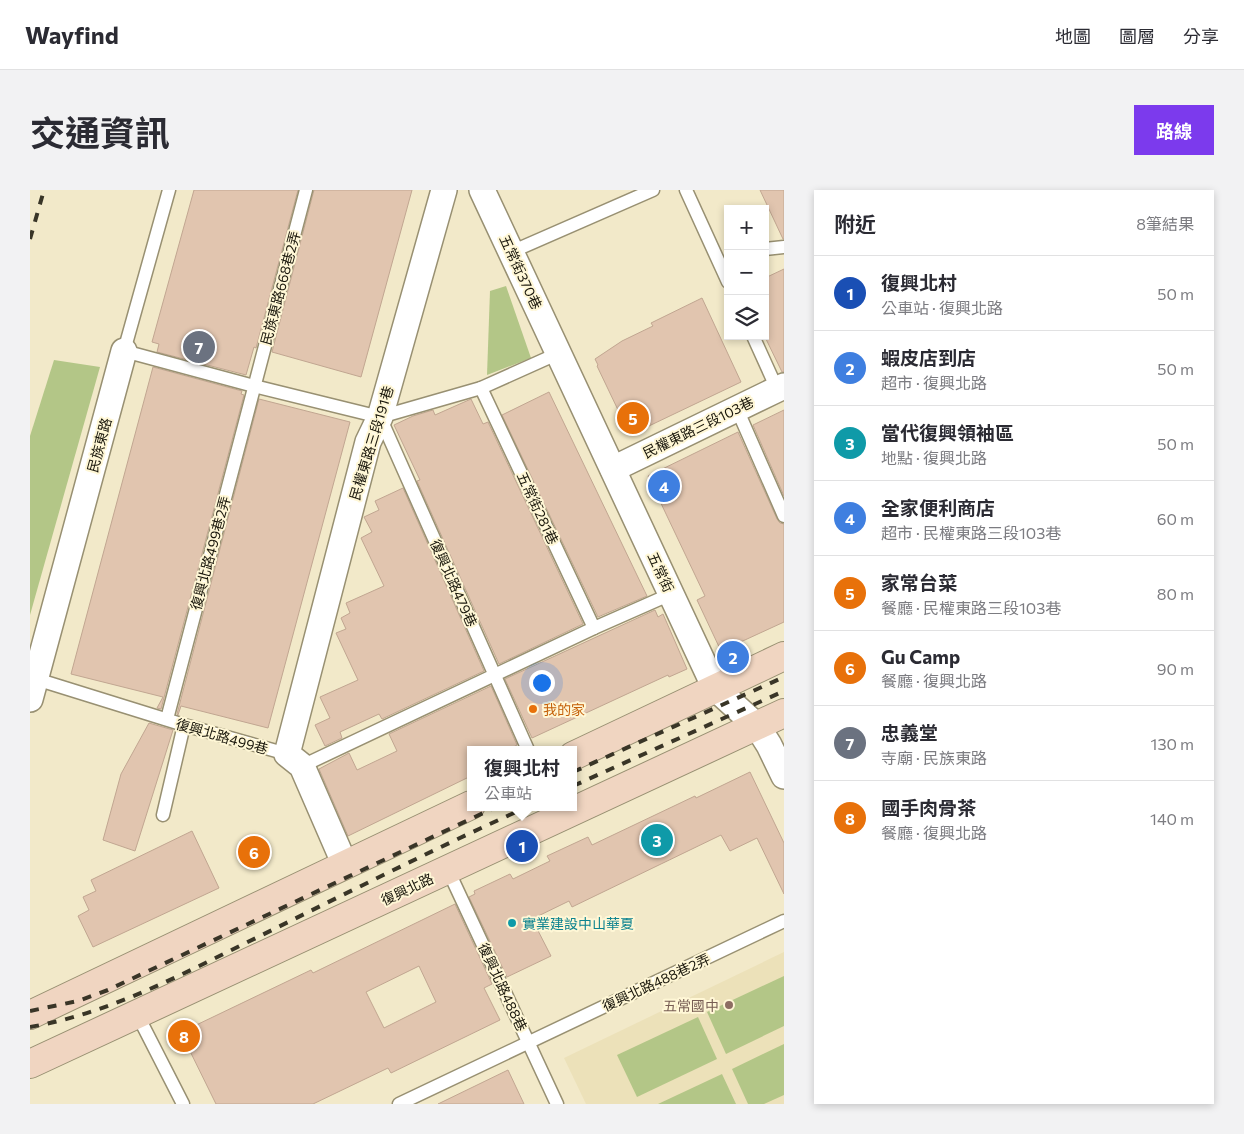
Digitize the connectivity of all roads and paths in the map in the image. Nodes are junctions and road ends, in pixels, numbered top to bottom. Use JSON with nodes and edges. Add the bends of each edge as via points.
{"nodes":[{"id":1,"x":169,"y":190,"type":"edge"},
{"id":2,"x":306,"y":190,"type":"edge"},
{"id":3,"x":444,"y":190,"type":"edge"},
{"id":4,"x":482,"y":190,"type":"edge"},
{"id":5,"x":653,"y":190,"type":"edge"},
{"id":6,"x":686,"y":190,"type":"edge"},
{"id":7,"x":784,"y":247,"type":"edge"},
{"id":8,"x":769,"y":249,"type":"edge"},
{"id":9,"x":511,"y":252,"type":"junction"},
{"id":10,"x":722,"y":255,"type":"edge"},
{"id":11,"x":755,"y":340,"type":"edge"},
{"id":12,"x":124,"y":351,"type":"junction"},
{"id":13,"x":558,"y":353,"type":"junction"},
{"id":14,"x":254,"y":386,"type":"junction"},
{"id":15,"x":781,"y":387,"type":"edge"},
{"id":16,"x":481,"y":388,"type":"junction"},
{"id":17,"x":737,"y":408,"type":"junction"},
{"id":18,"x":380,"y":417,"type":"junction"},
{"id":19,"x":613,"y":469,"type":"junction"},
{"id":20,"x":784,"y":516,"type":"edge"},
{"id":21,"x":671,"y":594,"type":"junction"},
{"id":22,"x":594,"y":628,"type":"junction"},
{"id":23,"x":784,"y":656,"type":"edge"},
{"id":24,"x":494,"y":675,"type":"junction"},
{"id":25,"x":715,"y":688,"type":"junction"},
{"id":26,"x":33,"y":689,"type":"edge"},
{"id":27,"x":784,"y":714,"type":"edge"},
{"id":28,"x":167,"y":719,"type":"junction"},
{"id":29,"x":184,"y":725,"type":"junction"},
{"id":30,"x":757,"y":726,"type":"junction"},
{"id":31,"x":526,"y":746,"type":"edge"},
{"id":32,"x":577,"y":754,"type":"edge"},
{"id":33,"x":294,"y":760,"type":"junction"},
{"id":34,"x":784,"y":776,"type":"edge"},
{"id":35,"x":467,"y":807,"type":"edge"},
{"id":36,"x":577,"y":810,"type":"edge"},
{"id":37,"x":575,"y":811,"type":"edge"},
{"id":38,"x":163,"y":815,"type":"dead end"},
{"id":39,"x":345,"y":865,"type":"junction"},
{"id":40,"x":448,"y":870,"type":"junction"},
{"id":41,"x":784,"y":921,"type":"edge"},
{"id":42,"x":138,"y":1014,"type":"junction"},
{"id":43,"x":30,"y":1015,"type":"edge"},
{"id":44,"x":529,"y":1043,"type":"junction"},
{"id":45,"x":30,"y":1064,"type":"edge"},
{"id":46,"x":183,"y":1104,"type":"edge"},
{"id":47,"x":399,"y":1104,"type":"edge"},
{"id":48,"x":557,"y":1104,"type":"edge"}],
"edges":[{"from":1,"to":12,"type":"lane","name":"民族東路"},
{"from":2,"to":14,"type":"lane","name":"民族東路668巷2弄"},
{"from":3,"to":18,"type":"street","name":"民權東路三段191巷"},
{"from":4,"to":9,"type":"street","name":"五常街370巷"},
{"from":5,"to":9,"type":"lane"},
{"from":6,"to":10,"type":"lane"},
{"from":7,"to":8,"type":"lane"},
{"from":9,"to":13,"type":"street","name":"五常街370巷"},
{"from":11,"to":15,"type":"lane"},
{"from":12,"to":14,"type":"lane"},
{"from":12,"to":26,"type":"street","name":"民族東路"},
{"from":13,"to":16,"type":"lane"},
{"from":13,"to":19,"type":"street","name":"五常街"},
{"from":14,"to":18,"type":"lane"},
{"from":14,"to":28,"type":"lane","name":"復興北路499巷2弄"},
{"from":15,"to":17,"type":"street","name":"民權東路三段103巷"},
{"from":16,"to":18,"type":"lane"},
{"from":16,"to":22,"type":"lane","name":"五常街281巷"},
{"from":17,"to":19,"type":"street","name":"民權東路三段103巷"},
{"from":17,"to":20,"type":"lane"},
{"from":18,"to":24,"type":"lane","name":"復興北路479巷"},
{"from":18,"to":33,"type":"street","name":"民權東路三段191巷","via":[[368,442]]},
{"from":19,"to":21,"type":"street","name":"五常街"},
{"from":21,"to":22,"type":"lane"},
{"from":21,"to":25,"type":"street","name":"五常街"},
{"from":22,"to":24,"type":"lane"},
{"from":23,"to":25,"type":"main road"},
{"from":24,"to":31,"type":"lane","name":"復興北路479巷"},
{"from":24,"to":33,"type":"lane"},
{"from":25,"to":30,"type":"street","name":"五常街"},
{"from":25,"to":32,"type":"main road"},
{"from":26,"to":28,"type":"lane","name":"復興北路499巷"},
{"from":27,"to":30,"type":"main road","name":"復興北路"},
{"from":28,"to":29,"type":"lane","name":"復興北路499巷"},
{"from":29,"to":33,"type":"lane","name":"復興北路499巷"},
{"from":29,"to":38,"type":"lane"},
{"from":30,"to":34,"type":"street","name":"五常街"},
{"from":30,"to":36,"type":"main road","name":"復興北路"},
{"from":33,"to":39,"type":"street"},
{"from":35,"to":39,"type":"main road"},
{"from":37,"to":40,"type":"main road","name":"復興北路"},
{"from":39,"to":43,"type":"main road"},
{"from":40,"to":42,"type":"main road","name":"復興北路"},
{"from":40,"to":44,"type":"lane","name":"復興北路488巷"},
{"from":41,"to":44,"type":"lane","name":"復興北路488巷2弄"},
{"from":42,"to":45,"type":"main road","name":"復興北路"},
{"from":42,"to":46,"type":"lane"},
{"from":44,"to":47,"type":"lane","name":"復興北路488巷2弄"},
{"from":44,"to":48,"type":"lane","name":"復興北路488巷"}]}
